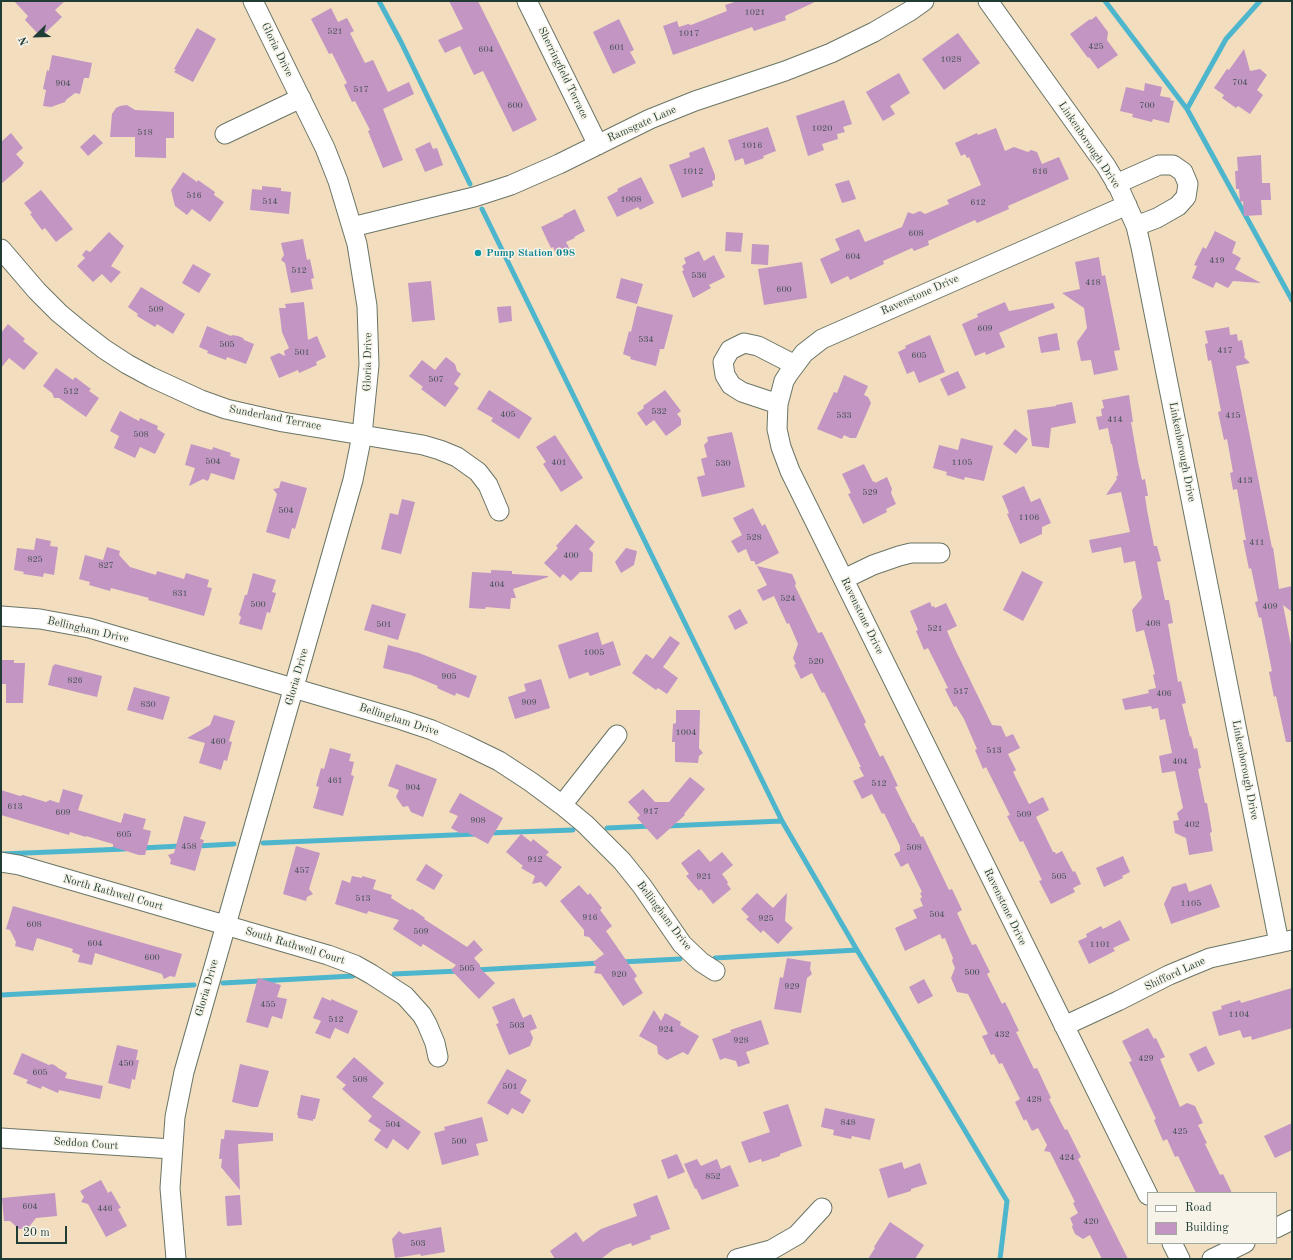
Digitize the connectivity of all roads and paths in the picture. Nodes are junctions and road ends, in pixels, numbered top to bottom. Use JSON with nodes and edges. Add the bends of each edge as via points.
{"nodes":[{"id":1,"x":252,"y":1,"type":"edge"},
{"id":2,"x":527,"y":1,"type":"edge"},
{"id":3,"x":924,"y":1,"type":"edge"},
{"id":4,"x":988,"y":1,"type":"edge"},
{"id":5,"x":301,"y":98,"type":"junction"},
{"id":6,"x":226,"y":134,"type":"dead end"},
{"id":7,"x":598,"y":145,"type":"junction"},
{"id":8,"x":1116,"y":184,"type":"junction"},
{"id":9,"x":1127,"y":205,"type":"junction"},
{"id":10,"x":1136,"y":226,"type":"junction"},
{"id":11,"x":352,"y":227,"type":"junction"},
{"id":12,"x":1,"y":250,"type":"edge"},
{"id":13,"x":795,"y":365,"type":"junction"},
{"id":14,"x":778,"y":404,"type":"junction"},
{"id":15,"x":362,"y":435,"type":"junction"},
{"id":16,"x":499,"y":511,"type":"dead end"},
{"id":17,"x":940,"y":554,"type":"dead end"},
{"id":18,"x":844,"y":579,"type":"junction"},
{"id":19,"x":1,"y":616,"type":"edge"},
{"id":20,"x":294,"y":687,"type":"junction"},
{"id":21,"x":617,"y":735,"type":"dead end"},
{"id":22,"x":562,"y":805,"type":"junction"},
{"id":23,"x":1,"y":862,"type":"edge"},
{"id":24,"x":225,"y":925,"type":"junction"},
{"id":25,"x":1285,"y":942,"type":"edge"},
{"id":26,"x":715,"y":971,"type":"dead end"},
{"id":27,"x":1064,"y":1026,"type":"junction"},
{"id":28,"x":438,"y":1057,"type":"dead end"},
{"id":29,"x":1,"y":1138,"type":"edge"},
{"id":30,"x":172,"y":1149,"type":"junction"},
{"id":31,"x":1147,"y":1193,"type":"edge"},
{"id":32,"x":822,"y":1208,"type":"dead end"},
{"id":33,"x":1292,"y":1220,"type":"edge"},
{"id":34,"x":1277,"y":1228,"type":"edge"},
{"id":35,"x":1172,"y":1244,"type":"edge"},
{"id":36,"x":1243,"y":1244,"type":"edge"},
{"id":37,"x":773,"y":1255,"type":"edge"},
{"id":38,"x":176,"y":1259,"type":"edge"},
{"id":39,"x":737,"y":1259,"type":"edge"},
{"id":40,"x":1180,"y":1259,"type":"edge"},
{"id":41,"x":1212,"y":1259,"type":"edge"}],
"edges":[{"from":1,"to":5,"type":"street","name":"Gloria Drive"},
{"from":2,"to":7,"type":"street","name":"Sherringfield Terrace"},
{"from":3,"to":7,"type":"street","name":"Ramsgate Lane","via":[[874,32],[831,53],[695,101],[650,119]]},
{"from":4,"to":8,"type":"street","name":"Linkenborough Drive","via":[[1106,166]]},
{"from":5,"to":6,"type":"street"},
{"from":5,"to":11,"type":"street","name":"Gloria Drive","via":[[325,148]]},
{"from":7,"to":11,"type":"street","name":"Ramsgate Lane","via":[[511,185],[474,197]]},
{"from":8,"to":9,"type":"street","name":"Linkenborough Drive"},
{"from":8,"to":10,"type":"street","via":[[1159,165],[1173,165],[1183,172],[1188,184],[1186,197],[1178,206]]},
{"from":9,"to":10,"type":"street","name":"Linkenborough Drive"},
{"from":9,"to":13,"type":"street","name":"Ravenstone Drive","via":[[822,339],[804,353]]},
{"from":10,"to":25,"type":"street","name":"Linkenborough Drive"},
{"from":11,"to":15,"type":"street","name":"Gloria Drive","via":[[367,306],[369,366]]},
{"from":12,"to":15,"type":"street","name":"Sunderland Terrace","via":[[37,291],[76,327],[104,349],[151,377],[226,409],[283,422]]},
{"from":13,"to":14,"type":"street","name":"Ravenstone Drive","via":[[784,381]]},
{"from":13,"to":14,"type":"street","via":[[758,346],[744,343],[730,350],[723,362],[725,375],[731,385],[742,392]]},
{"from":14,"to":18,"type":"street","name":"Ravenstone Drive","via":[[777,429],[790,471]]},
{"from":15,"to":16,"type":"street","name":"Sunderland Terrace","via":[[423,445],[457,457],[478,472],[488,485]]},
{"from":15,"to":20,"type":"street","name":"Gloria Drive","via":[[353,480]]},
{"from":17,"to":18,"type":"street","via":[[911,553],[899,556]]},
{"from":18,"to":27,"type":"street","name":"Ravenstone Drive"},
{"from":19,"to":20,"type":"street","name":"Bellingham Drive","via":[[40,619],[88,628]]},
{"from":20,"to":22,"type":"street","name":"Bellingham Drive","via":[[409,722],[464,744],[499,761]]},
{"from":20,"to":24,"type":"street","name":"Gloria Drive"},
{"from":21,"to":22,"type":"street"},
{"from":22,"to":26,"type":"street","name":"Bellingham Drive","via":[[622,861],[682,944]]},
{"from":23,"to":24,"type":"street","name":"North Rathwell Court"},
{"from":24,"to":28,"type":"street","name":"South Rathwell Court","via":[[328,955],[355,966],[395,989],[422,1015],[435,1043]]},
{"from":24,"to":30,"type":"street","name":"Gloria Drive","via":[[184,1072],[174,1117]]},
{"from":25,"to":27,"type":"street","name":"Shifford Lane","via":[[1210,958]]},
{"from":27,"to":31,"type":"street","name":"Ravenstone Drive"},
{"from":29,"to":30,"type":"street","name":"Seddon Court"},
{"from":30,"to":38,"type":"street","name":"Gloria Drive","via":[[170,1188]]},
{"from":32,"to":37,"type":"street","via":[[797,1235]]},
{"from":33,"to":34,"type":"street"},
{"from":35,"to":40,"type":"street"},
{"from":36,"to":41,"type":"street"},
{"from":37,"to":39,"type":"street"}]}
